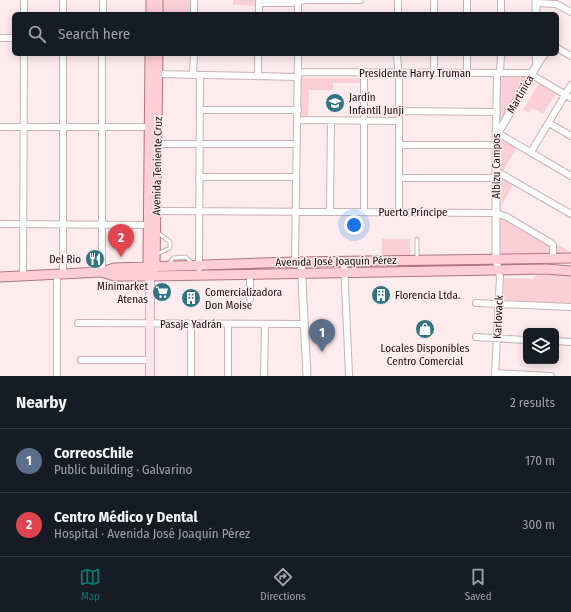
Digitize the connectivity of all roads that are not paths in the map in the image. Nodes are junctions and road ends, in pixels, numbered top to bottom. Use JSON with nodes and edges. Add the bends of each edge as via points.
{"nodes":[{"id":1,"x":24,"y":0,"type":"edge"},
{"id":2,"x":63,"y":0,"type":"edge"},
{"id":3,"x":103,"y":0,"type":"edge"},
{"id":4,"x":151,"y":0,"type":"edge"},
{"id":5,"x":158,"y":0,"type":"edge"},
{"id":6,"x":194,"y":0,"type":"edge"},
{"id":7,"x":360,"y":0,"type":"edge"},
{"id":8,"x":398,"y":0,"type":"edge"},
{"id":9,"x":434,"y":0,"type":"edge"},
{"id":10,"x":468,"y":0,"type":"edge"},
{"id":11,"x":501,"y":0,"type":"edge"},
{"id":12,"x":259,"y":1,"type":"edge"},
{"id":13,"x":298,"y":1,"type":"edge"},
{"id":14,"x":536,"y":2,"type":"edge"},
{"id":15,"x":24,"y":12,"type":"edge"},
{"id":16,"x":63,"y":12,"type":"edge"},
{"id":17,"x":102,"y":12,"type":"edge"},
{"id":18,"x":151,"y":12,"type":"edge"},
{"id":19,"x":158,"y":12,"type":"edge"},
{"id":20,"x":194,"y":12,"type":"edge"},
{"id":21,"x":259,"y":12,"type":"edge"},
{"id":22,"x":298,"y":12,"type":"edge"},
{"id":23,"x":398,"y":12,"type":"edge"},
{"id":24,"x":434,"y":12,"type":"edge"},
{"id":25,"x":467,"y":12,"type":"edge"},
{"id":26,"x":501,"y":12,"type":"edge"},
{"id":27,"x":571,"y":12,"type":"edge"},
{"id":28,"x":0,"y":38,"type":"edge"},
{"id":29,"x":12,"y":38,"type":"edge"},
{"id":30,"x":559,"y":49,"type":"edge"},
{"id":31,"x":24,"y":56,"type":"edge"},
{"id":32,"x":63,"y":56,"type":"edge"},
{"id":33,"x":102,"y":56,"type":"edge"},
{"id":34,"x":150,"y":56,"type":"edge"},
{"id":35,"x":158,"y":56,"type":"edge"},
{"id":36,"x":194,"y":56,"type":"edge"},
{"id":37,"x":258,"y":56,"type":"edge"},
{"id":38,"x":298,"y":56,"type":"edge"},
{"id":39,"x":397,"y":56,"type":"edge"},
{"id":40,"x":434,"y":56,"type":"edge"},
{"id":41,"x":467,"y":56,"type":"edge"},
{"id":42,"x":500,"y":56,"type":"edge"},
{"id":43,"x":536,"y":56,"type":"edge"},
{"id":44,"x":544,"y":56,"type":"edge"},
{"id":45,"x":571,"y":56,"type":"edge"},
{"id":46,"x":537,"y":65,"type":"junction"},
{"id":47,"x":364,"y":72,"type":"junction"},
{"id":48,"x":398,"y":73,"type":"junction"},
{"id":49,"x":434,"y":73,"type":"junction"},
{"id":50,"x":467,"y":73,"type":"junction"},
{"id":51,"x":499,"y":73,"type":"junction"},
{"id":52,"x":154,"y":74,"type":"junction"},
{"id":53,"x":298,"y":74,"type":"junction"},
{"id":54,"x":532,"y":74,"type":"junction"},
{"id":55,"x":193,"y":75,"type":"junction"},
{"id":56,"x":200,"y":75,"type":"junction"},
{"id":57,"x":258,"y":76,"type":"junction"},
{"id":58,"x":571,"y":85,"type":"edge"},
{"id":59,"x":568,"y":97,"type":"edge"},
{"id":60,"x":200,"y":110,"type":"junction"},
{"id":61,"x":298,"y":110,"type":"junction"},
{"id":62,"x":399,"y":111,"type":"junction"},
{"id":63,"x":497,"y":112,"type":"junction"},
{"id":64,"x":298,"y":120,"type":"junction"},
{"id":65,"x":331,"y":120,"type":"junction"},
{"id":66,"x":364,"y":121,"type":"junction"},
{"id":67,"x":399,"y":121,"type":"junction"},
{"id":68,"x":549,"y":123,"type":"junction"},
{"id":69,"x":0,"y":126,"type":"edge"},
{"id":70,"x":23,"y":127,"type":"junction"},
{"id":71,"x":63,"y":127,"type":"junction"},
{"id":72,"x":103,"y":127,"type":"junction"},
{"id":73,"x":150,"y":127,"type":"junction"},
{"id":74,"x":496,"y":132,"type":"junction"},
{"id":75,"x":571,"y":136,"type":"edge"},
{"id":76,"x":153,"y":144,"type":"junction"},
{"id":77,"x":200,"y":144,"type":"junction"},
{"id":78,"x":296,"y":144,"type":"junction"},
{"id":79,"x":399,"y":145,"type":"junction"},
{"id":80,"x":496,"y":145,"type":"junction"},
{"id":81,"x":531,"y":152,"type":"junction"},
{"id":82,"x":496,"y":175,"type":"junction"},
{"id":83,"x":571,"y":176,"type":"edge"},
{"id":84,"x":200,"y":177,"type":"junction"},
{"id":85,"x":296,"y":178,"type":"junction"},
{"id":86,"x":399,"y":178,"type":"junction"},
{"id":87,"x":156,"y":211,"type":"junction"},
{"id":88,"x":199,"y":211,"type":"junction"},
{"id":89,"x":296,"y":212,"type":"junction"},
{"id":90,"x":330,"y":212,"type":"junction"},
{"id":91,"x":364,"y":212,"type":"junction"},
{"id":92,"x":399,"y":212,"type":"junction"},
{"id":93,"x":496,"y":213,"type":"junction"},
{"id":94,"x":571,"y":214,"type":"edge"},
{"id":95,"x":0,"y":224,"type":"edge"},
{"id":96,"x":23,"y":224,"type":"junction"},
{"id":97,"x":63,"y":224,"type":"junction"},
{"id":98,"x":102,"y":225,"type":"junction"},
{"id":99,"x":152,"y":228,"type":"junction"},
{"id":100,"x":417,"y":239,"type":"dead end"},
{"id":101,"x":156,"y":255,"type":"junction"},
{"id":102,"x":496,"y":258,"type":"junction"},
{"id":103,"x":553,"y":258,"type":"junction"},
{"id":104,"x":571,"y":258,"type":"edge"},
{"id":105,"x":399,"y":260,"type":"junction"},
{"id":106,"x":416,"y":260,"type":"junction"},
{"id":107,"x":344,"y":261,"type":"junction"},
{"id":108,"x":298,"y":262,"type":"junction"},
{"id":109,"x":166,"y":267,"type":"junction"},
{"id":110,"x":571,"y":267,"type":"edge"},
{"id":111,"x":197,"y":269,"type":"junction"},
{"id":112,"x":548,"y":269,"type":"junction"},
{"id":113,"x":151,"y":270,"type":"junction"},
{"id":114,"x":498,"y":270,"type":"junction"},
{"id":115,"x":571,"y":271,"type":"edge"},
{"id":116,"x":102,"y":272,"type":"junction"},
{"id":117,"x":344,"y":272,"type":"junction"},
{"id":118,"x":399,"y":272,"type":"junction"},
{"id":119,"x":302,"y":273,"type":"junction"},
{"id":120,"x":250,"y":274,"type":"junction"},
{"id":121,"x":60,"y":275,"type":"junction"},
{"id":122,"x":23,"y":276,"type":"junction"},
{"id":123,"x":0,"y":277,"type":"edge"},
{"id":124,"x":250,"y":299,"type":"dead end"},
{"id":125,"x":476,"y":303,"type":"dead end"},
{"id":126,"x":498,"y":304,"type":"junction"},
{"id":127,"x":571,"y":307,"type":"edge"},
{"id":128,"x":78,"y":324,"type":"dead end"},
{"id":129,"x":150,"y":324,"type":"junction"},
{"id":130,"x":191,"y":324,"type":"junction"},
{"id":131,"x":228,"y":324,"type":"junction"},
{"id":132,"x":265,"y":324,"type":"junction"},
{"id":133,"x":304,"y":324,"type":"junction"},
{"id":134,"x":476,"y":337,"type":"dead end"},
{"id":135,"x":497,"y":338,"type":"junction"},
{"id":136,"x":523,"y":340,"type":"edge"},
{"id":137,"x":559,"y":341,"type":"edge"},
{"id":138,"x":571,"y":342,"type":"edge"},
{"id":139,"x":80,"y":360,"type":"dead end"},
{"id":140,"x":150,"y":360,"type":"junction"},
{"id":141,"x":495,"y":374,"type":"edge"},
{"id":142,"x":57,"y":376,"type":"edge"},
{"id":143,"x":150,"y":376,"type":"edge"},
{"id":144,"x":191,"y":376,"type":"edge"},
{"id":145,"x":228,"y":376,"type":"edge"},
{"id":146,"x":264,"y":376,"type":"edge"},
{"id":147,"x":307,"y":376,"type":"edge"},
{"id":148,"x":349,"y":376,"type":"edge"},
{"id":149,"x":551,"y":376,"type":"edge"}],
"edges":[{"from":1,"to":15,"type":"street"},
{"from":2,"to":16,"type":"street"},
{"from":3,"to":17,"type":"street"},
{"from":4,"to":18,"type":"main road"},
{"from":5,"to":19,"type":"main road"},
{"from":6,"to":20,"type":"street"},
{"from":7,"to":13,"type":"street"},
{"from":8,"to":23,"type":"street"},
{"from":9,"to":24,"type":"street"},
{"from":10,"to":25,"type":"street"},
{"from":11,"to":26,"type":"street"},
{"from":12,"to":13,"type":"street"},
{"from":12,"to":21,"type":"street"},
{"from":13,"to":22,"type":"street"},
{"from":14,"to":27,"type":"street","via":[[556,4]]},
{"from":28,"to":29,"type":"street"},
{"from":30,"to":45,"type":"street"},
{"from":31,"to":70,"type":"street"},
{"from":32,"to":71,"type":"street"},
{"from":33,"to":72,"type":"street"},
{"from":34,"to":52,"type":"main road","name":"Avenida Teniente Cruz"},
{"from":35,"to":52,"type":"main road","name":"Avenida Teniente Cruz"},
{"from":36,"to":55,"type":"street"},
{"from":37,"to":57,"type":"street"},
{"from":38,"to":53,"type":"street"},
{"from":39,"to":48,"type":"street"},
{"from":40,"to":49,"type":"street"},
{"from":41,"to":50,"type":"street"},
{"from":42,"to":51,"type":"street","name":"Albizu Campos"},
{"from":43,"to":46,"type":"street","name":"Martinica"},
{"from":44,"to":46,"type":"street"},
{"from":46,"to":54,"type":"street","name":"Martinica"},
{"from":47,"to":48,"type":"street","name":"Presidente Harry Truman"},
{"from":47,"to":53,"type":"street","name":"Presidente Harry Truman"},
{"from":47,"to":66,"type":"street"},
{"from":48,"to":49,"type":"street","name":"Presidente Harry Truman"},
{"from":48,"to":62,"type":"street"},
{"from":49,"to":50,"type":"street","name":"Presidente Harry Truman"},
{"from":50,"to":51,"type":"street","name":"Presidente Harry Truman"},
{"from":51,"to":54,"type":"street","name":"Presidente Harry Truman"},
{"from":51,"to":63,"type":"street","name":"Albizu Campos"},
{"from":52,"to":55,"type":"street","name":"Presidente Harry Truman"},
{"from":52,"to":73,"type":"main road","name":"Avenida Teniente Cruz"},
{"from":52,"to":76,"type":"main road","name":"Avenida Teniente Cruz"},
{"from":53,"to":57,"type":"street","name":"Presidente Harry Truman"},
{"from":53,"to":61,"type":"street"},
{"from":54,"to":59,"type":"street"},
{"from":54,"to":74,"type":"street","name":"Martinica","via":[[501,128]]},
{"from":55,"to":56,"type":"street","name":"Presidente Harry Truman"},
{"from":56,"to":57,"type":"street","name":"Presidente Harry Truman"},
{"from":56,"to":60,"type":"street"},
{"from":58,"to":59,"type":"street"},
{"from":59,"to":68,"type":"street"},
{"from":60,"to":61,"type":"street"},
{"from":60,"to":77,"type":"street"},
{"from":61,"to":64,"type":"street"},
{"from":62,"to":63,"type":"street"},
{"from":62,"to":67,"type":"street"},
{"from":63,"to":74,"type":"street","name":"Albizu Campos"},
{"from":64,"to":65,"type":"street"},
{"from":64,"to":78,"type":"street"},
{"from":65,"to":66,"type":"street"},
{"from":65,"to":90,"type":"street"},
{"from":66,"to":67,"type":"street"},
{"from":66,"to":91,"type":"street"},
{"from":67,"to":79,"type":"street"},
{"from":68,"to":75,"type":"street"},
{"from":68,"to":81,"type":"street"},
{"from":69,"to":70,"type":"street"},
{"from":70,"to":71,"type":"street"},
{"from":70,"to":96,"type":"street"},
{"from":71,"to":72,"type":"street"},
{"from":71,"to":97,"type":"street"},
{"from":72,"to":73,"type":"street"},
{"from":72,"to":98,"type":"street"},
{"from":73,"to":76,"type":"main road","name":"Avenida Teniente Cruz"},
{"from":74,"to":80,"type":"street","name":"Albizu Campos"},
{"from":74,"to":81,"type":"street"},
{"from":76,"to":77,"type":"street"},
{"from":76,"to":87,"type":"main road","name":"Avenida Teniente Cruz"},
{"from":76,"to":99,"type":"main road","name":"Avenida Teniente Cruz"},
{"from":77,"to":78,"type":"street"},
{"from":77,"to":84,"type":"street"},
{"from":78,"to":85,"type":"street"},
{"from":79,"to":80,"type":"street"},
{"from":79,"to":86,"type":"street"},
{"from":80,"to":82,"type":"street","name":"Albizu Campos"},
{"from":81,"to":83,"type":"street"},
{"from":82,"to":86,"type":"street"},
{"from":82,"to":93,"type":"street","name":"Albizu Campos"},
{"from":82,"to":94,"type":"street"},
{"from":84,"to":85,"type":"street"},
{"from":84,"to":88,"type":"street"},
{"from":85,"to":89,"type":"street"},
{"from":86,"to":92,"type":"street"},
{"from":87,"to":88,"type":"street","name":"Puerto Príncipe"},
{"from":87,"to":99,"type":"main road","name":"Avenida Teniente Cruz"},
{"from":88,"to":89,"type":"street","name":"Puerto Príncipe"},
{"from":88,"to":111,"type":"street"},
{"from":89,"to":90,"type":"street","name":"Puerto Príncipe"},
{"from":89,"to":108,"type":"street"},
{"from":90,"to":91,"type":"street","name":"Puerto Príncipe"},
{"from":91,"to":92,"type":"street","name":"Puerto Príncipe"},
{"from":92,"to":93,"type":"street","name":"Puerto Príncipe"},
{"from":93,"to":102,"type":"street","name":"Albizu Campos"},
{"from":93,"to":103,"type":"street","name":"Puerto Príncipe","via":[[508,216],[551,243]]},
{"from":95,"to":96,"type":"street"},
{"from":96,"to":97,"type":"street"},
{"from":96,"to":122,"type":"street"},
{"from":97,"to":98,"type":"street"},
{"from":97,"to":121,"type":"street"},
{"from":98,"to":99,"type":"street"},
{"from":98,"to":116,"type":"street"},
{"from":99,"to":101,"type":"main road","name":"Avenida Teniente Cruz"},
{"from":99,"to":101,"type":"lane","via":[[172,246]]},
{"from":99,"to":113,"type":"main road","name":"Avenida Teniente Cruz"},
{"from":100,"to":106,"type":"lane"},
{"from":101,"to":113,"type":"main road","name":"Avenida Teniente Cruz"},
{"from":102,"to":103,"type":"main road","name":"Avenida José Joaquín Pérez"},
{"from":102,"to":106,"type":"main road","name":"Avenida José Joaquín Pérez"},
{"from":102,"to":114,"type":"street","name":"Karlovack"},
{"from":103,"to":104,"type":"main road","name":"Avenida José Joaquín Pérez"},
{"from":105,"to":106,"type":"main road","name":"Avenida José Joaquín Pérez"},
{"from":105,"to":107,"type":"main road","name":"Avenida José Joaquín Pérez"},
{"from":105,"to":118,"type":"main road"},
{"from":107,"to":108,"type":"main road","name":"Avenida José Joaquín Pérez"},
{"from":107,"to":117,"type":"street"},
{"from":108,"to":111,"type":"main road","name":"Avenida José Joaquín Pérez"},
{"from":108,"to":119,"type":"street"},
{"from":109,"to":111,"type":"main road","name":"Avenida José Joaquín Pérez"},
{"from":109,"to":111,"type":"lane","via":[[173,258],[180,256],[186,257]]},
{"from":109,"to":113,"type":"main road","name":"Avenida José Joaquín Pérez"},
{"from":110,"to":112,"type":"main road"},
{"from":111,"to":113,"type":"main road","name":"Avenida José Joaquín Pérez"},
{"from":111,"to":120,"type":"main road","name":"Avenida José Joaquín Pérez"},
{"from":112,"to":114,"type":"main road","name":"Avenida José Joaquín Pérez"},
{"from":112,"to":115,"type":"main road","name":"Avenida José Joaquín Pérez"},
{"from":113,"to":116,"type":"main road","name":"Avenida José Joaquín Pérez","via":[[114,276]]},
{"from":113,"to":129,"type":"main road","name":"Avenida Teniente Cruz"},
{"from":114,"to":118,"type":"main road","name":"Avenida José Joaquín Pérez"},
{"from":114,"to":126,"type":"street","name":"Karlovack"},
{"from":116,"to":121,"type":"main road","name":"Avenida José Joaquín Pérez"},
{"from":117,"to":118,"type":"main road","name":"Avenida José Joaquín Pérez"},
{"from":117,"to":119,"type":"main road","name":"Avenida José Joaquín Pérez"},
{"from":117,"to":148,"type":"street"},
{"from":119,"to":120,"type":"main road","name":"Avenida José Joaquín Pérez"},
{"from":119,"to":133,"type":"street"},
{"from":120,"to":124,"type":"street"},
{"from":121,"to":122,"type":"main road","name":"Avenida José Joaquín Pérez"},
{"from":121,"to":142,"type":"street"},
{"from":122,"to":123,"type":"main road","name":"Avenida José Joaquín Pérez"},
{"from":125,"to":126,"type":"street"},
{"from":126,"to":127,"type":"street"},
{"from":126,"to":135,"type":"street","name":"Karlovack"},
{"from":128,"to":129,"type":"street","name":"Pasaje Yadrán"},
{"from":129,"to":130,"type":"street","name":"Pasaje Yadrán"},
{"from":129,"to":140,"type":"main road","name":"Avenida Teniente Cruz"},
{"from":130,"to":131,"type":"street","name":"Pasaje Yadrán"},
{"from":130,"to":144,"type":"street"},
{"from":131,"to":132,"type":"street","name":"Pasaje Yadrán"},
{"from":131,"to":145,"type":"street"},
{"from":132,"to":133,"type":"street","name":"Pasaje Yadrán"},
{"from":132,"to":146,"type":"street"},
{"from":133,"to":147,"type":"street"},
{"from":134,"to":135,"type":"street"},
{"from":135,"to":136,"type":"street"},
{"from":135,"to":141,"type":"street","name":"Karlovack"},
{"from":137,"to":138,"type":"street"},
{"from":139,"to":140,"type":"street"},
{"from":140,"to":143,"type":"main road","name":"Avenida Teniente Cruz"},
{"from":141,"to":149,"type":"street"}]}
